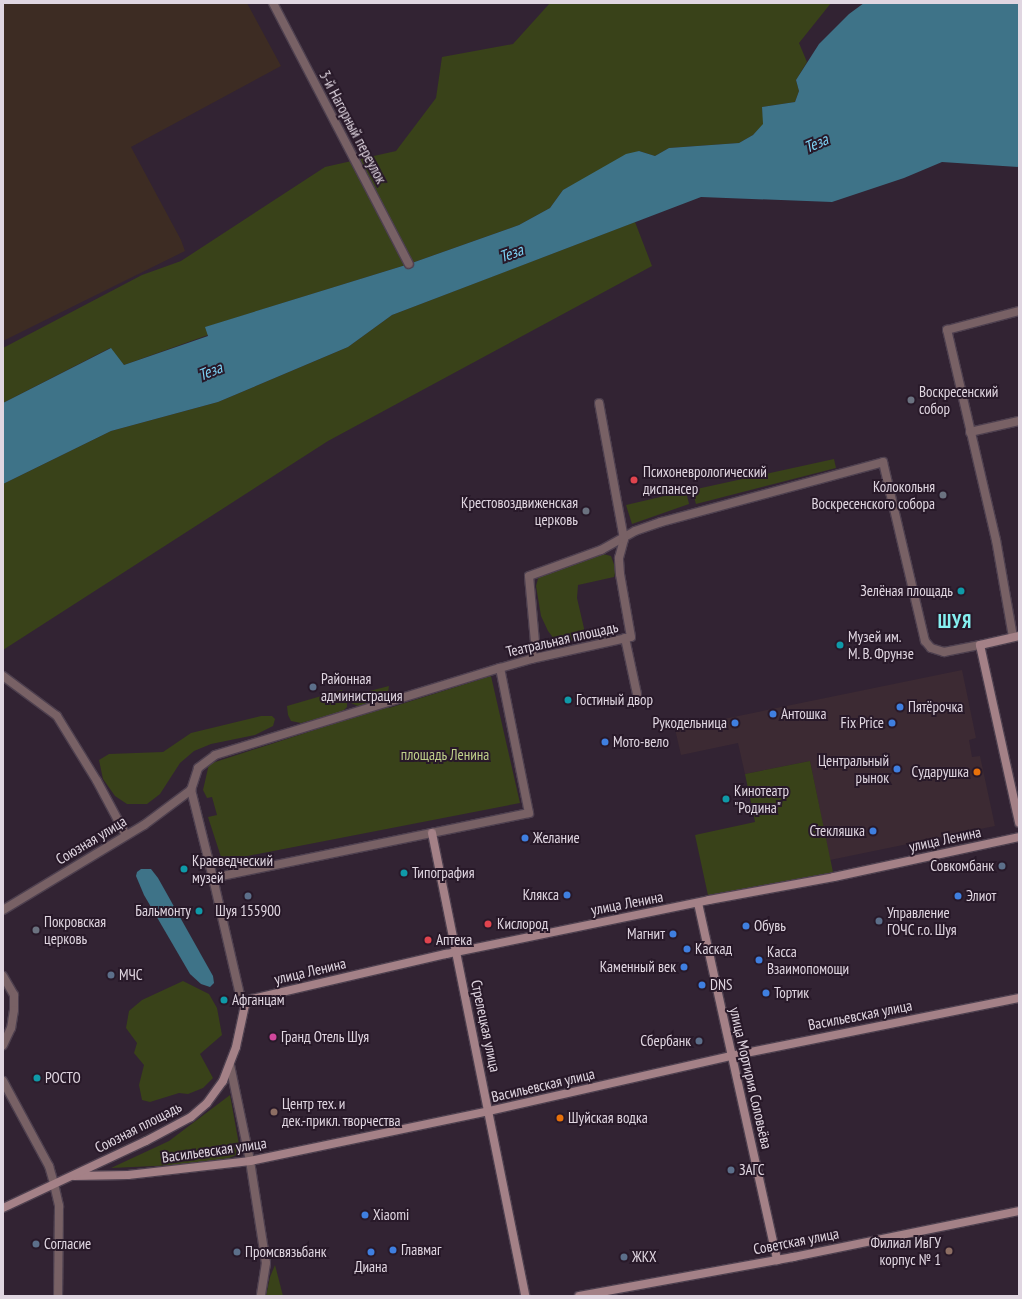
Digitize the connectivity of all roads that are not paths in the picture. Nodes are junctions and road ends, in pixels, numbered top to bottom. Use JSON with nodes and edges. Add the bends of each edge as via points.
{"nodes":[{"id":1,"x":273,"y":3,"type":"edge"},
{"id":2,"x":409,"y":264,"type":"dead end"},
{"id":3,"x":1019,"y":311,"type":"edge"},
{"id":4,"x":599,"y":403,"type":"dead end"},
{"id":5,"x":1019,"y":421,"type":"edge"},
{"id":6,"x":970,"y":432,"type":"junction"},
{"id":7,"x":624,"y":539,"type":"junction"},
{"id":8,"x":1016,"y":637,"type":"edge"},
{"id":9,"x":628,"y":638,"type":"junction"},
{"id":10,"x":980,"y":645,"type":"junction"},
{"id":11,"x":531,"y":660,"type":"junction"},
{"id":12,"x":500,"y":668,"type":"junction"},
{"id":13,"x":3,"y":676,"type":"edge"},
{"id":14,"x":637,"y":694,"type":"dead end"},
{"id":15,"x":191,"y":790,"type":"junction"},
{"id":16,"x":1019,"y":823,"type":"edge"},
{"id":17,"x":432,"y":833,"type":"junction"},
{"id":18,"x":126,"y":835,"type":"junction"},
{"id":19,"x":1019,"y":837,"type":"edge"},
{"id":20,"x":213,"y":878,"type":"junction"},
{"id":21,"x":698,"y":903,"type":"junction"},
{"id":22,"x":3,"y":910,"type":"edge"},
{"id":23,"x":456,"y":952,"type":"junction"},
{"id":24,"x":3,"y":976,"type":"edge"},
{"id":25,"x":1019,"y":998,"type":"edge"},
{"id":26,"x":245,"y":1005,"type":"junction"},
{"id":27,"x":3,"y":1045,"type":"edge"},
{"id":28,"x":731,"y":1056,"type":"junction"},
{"id":29,"x":230,"y":1066,"type":"junction"},
{"id":30,"x":3,"y":1081,"type":"edge"},
{"id":31,"x":489,"y":1111,"type":"junction"},
{"id":32,"x":250,"y":1161,"type":"junction"},
{"id":33,"x":70,"y":1176,"type":"junction"},
{"id":34,"x":54,"y":1184,"type":"junction"},
{"id":35,"x":3,"y":1208,"type":"edge"},
{"id":36,"x":1019,"y":1211,"type":"edge"},
{"id":37,"x":778,"y":1260,"type":"junction"},
{"id":38,"x":58,"y":1296,"type":"edge"},
{"id":39,"x":261,"y":1296,"type":"edge"},
{"id":40,"x":525,"y":1296,"type":"edge"},
{"id":41,"x":578,"y":1296,"type":"edge"}],
"edges":[{"from":1,"to":2,"type":"street","name":"3-й Нагорный переулок"},
{"from":3,"to":6,"type":"street","via":[[947,330]]},
{"from":4,"to":7,"type":"street"},
{"from":5,"to":6,"type":"street"},
{"from":6,"to":8,"type":"street"},
{"from":7,"to":9,"type":"street","via":[[619,558]]},
{"from":7,"to":10,"type":"street","via":[[635,531],[661,522],[883,462],[925,641],[931,648],[944,652]]},
{"from":7,"to":11,"type":"street","via":[[529,576],[535,642]]},
{"from":8,"to":10,"type":"street"},
{"from":9,"to":11,"type":"street","name":"Театральная площадь"},
{"from":9,"to":14,"type":"street"},
{"from":10,"to":16,"type":"street"},
{"from":11,"to":12,"type":"street","name":"Театральная площадь"},
{"from":12,"to":15,"type":"street","via":[[215,755],[198,768]]},
{"from":12,"to":17,"type":"street","via":[[529,813]]},
{"from":13,"to":18,"type":"street","via":[[57,716],[98,781]]},
{"from":15,"to":18,"type":"street","name":"Союзная улица","via":[[144,825]]},
{"from":15,"to":20,"type":"street"},
{"from":17,"to":20,"type":"street"},
{"from":17,"to":23,"type":"street","name":"Стрелецкая улица"},
{"from":18,"to":22,"type":"street","name":"Союзная улица"},
{"from":19,"to":21,"type":"street","name":"улица Ленина"},
{"from":20,"to":26,"type":"street","via":[[240,995]]},
{"from":21,"to":23,"type":"street","name":"улица Ленина"},
{"from":21,"to":28,"type":"street","name":"улица Мортирия Соловьёва"},
{"from":23,"to":26,"type":"street","name":"улица Ленина","via":[[252,999]]},
{"from":23,"to":31,"type":"street","name":"Стрелецкая улица"},
{"from":24,"to":27,"type":"street","via":[[14,995],[11,1028]]},
{"from":25,"to":28,"type":"street","name":"Васильевская улица"},
{"from":26,"to":29,"type":"street","name":"Союзная площадь"},
{"from":28,"to":31,"type":"street","name":"Васильевская улица"},
{"from":28,"to":37,"type":"street","name":"улица Мортирия Соловьёва"},
{"from":29,"to":32,"type":"street"},
{"from":29,"to":33,"type":"street","name":"Союзная площадь","via":[[207,1103],[191,1117]]},
{"from":30,"to":34,"type":"street","via":[[49,1166]]},
{"from":31,"to":32,"type":"street","name":"Васильевская улица"},
{"from":31,"to":40,"type":"street","name":"Стрелецкая улица"},
{"from":32,"to":33,"type":"street","name":"Васильевская улица","via":[[128,1175]]},
{"from":32,"to":39,"type":"street","via":[[266,1263]]},
{"from":33,"to":34,"type":"street","name":"Союзная площадь"},
{"from":34,"to":35,"type":"street","name":"Союзная площадь"},
{"from":34,"to":38,"type":"street","via":[[59,1206]]},
{"from":36,"to":37,"type":"street","name":"Советская улица"},
{"from":37,"to":41,"type":"street","name":"Советская улица"}]}
